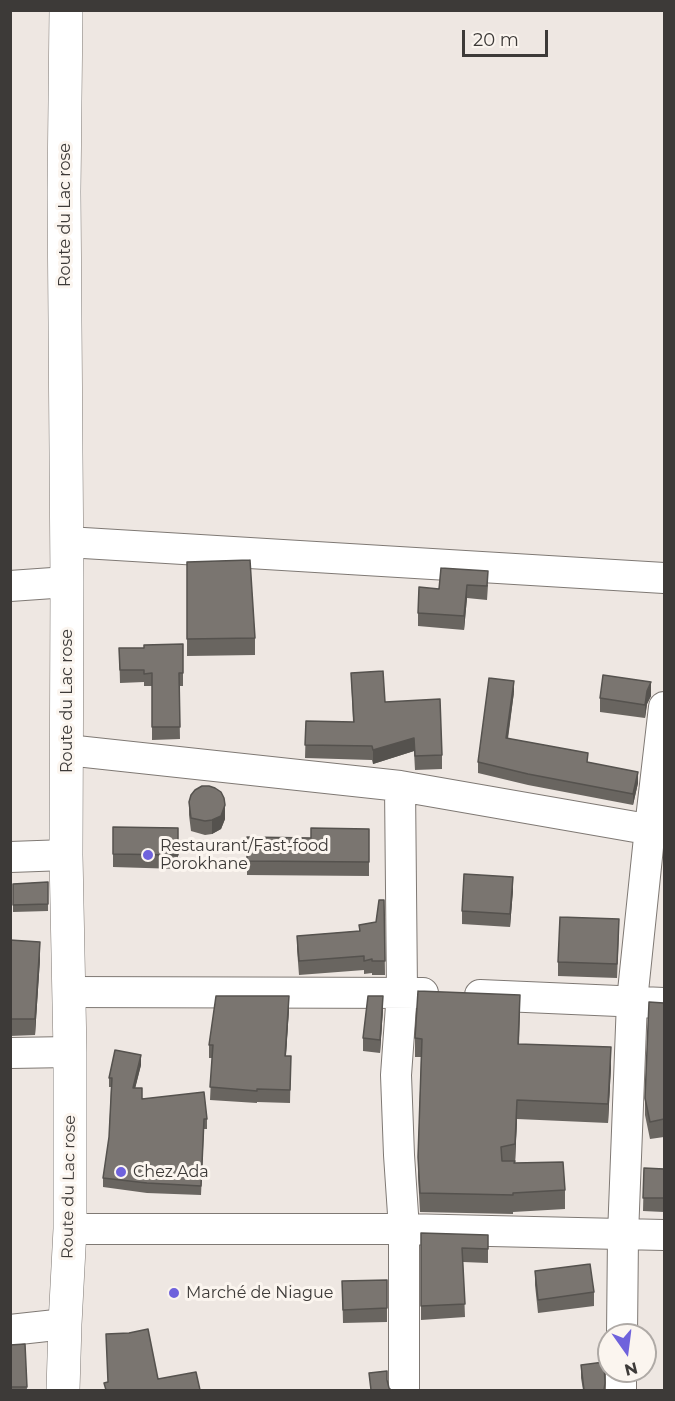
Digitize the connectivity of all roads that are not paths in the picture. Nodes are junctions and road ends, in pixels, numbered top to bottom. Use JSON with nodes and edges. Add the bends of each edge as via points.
{"nodes":[{"id":1,"x":66,"y":10,"type":"edge"},
{"id":2,"x":67,"y":542,"type":"junction"},
{"id":3,"x":664,"y":578,"type":"edge"},
{"id":4,"x":67,"y":582,"type":"junction"},
{"id":5,"x":10,"y":585,"type":"edge"},
{"id":6,"x":664,"y":707,"type":"edge"},
{"id":7,"x":67,"y":750,"type":"junction"},
{"id":8,"x":400,"y":786,"type":"junction"},
{"id":9,"x":657,"y":830,"type":"edge"},
{"id":10,"x":66,"y":855,"type":"junction"},
{"id":11,"x":10,"y":857,"type":"edge"},
{"id":12,"x":69,"y":992,"type":"junction"},
{"id":13,"x":402,"y":992,"type":"junction"},
{"id":14,"x":632,"y":1001,"type":"junction"},
{"id":15,"x":664,"y":1003,"type":"edge"},
{"id":16,"x":70,"y":1052,"type":"junction"},
{"id":17,"x":10,"y":1053,"type":"edge"},
{"id":18,"x":70,"y":1229,"type":"junction"},
{"id":19,"x":404,"y":1229,"type":"junction"},
{"id":20,"x":664,"y":1235,"type":"edge"},
{"id":21,"x":623,"y":1236,"type":"junction"},
{"id":22,"x":622,"y":1323,"type":"edge"},
{"id":23,"x":65,"y":1324,"type":"junction"},
{"id":24,"x":10,"y":1330,"type":"edge"},
{"id":25,"x":63,"y":1390,"type":"edge"},
{"id":26,"x":404,"y":1390,"type":"edge"}],
"edges":[{"from":1,"to":2,"type":"main road","name":"Route du Lac rose"},
{"from":2,"to":3,"type":"street"},
{"from":2,"to":4,"type":"main road","name":"Route du Lac rose"},
{"from":4,"to":5,"type":"street"},
{"from":4,"to":7,"type":"main road","name":"Route du Lac rose"},
{"from":6,"to":9,"type":"street"},
{"from":7,"to":8,"type":"street"},
{"from":7,"to":10,"type":"main road","name":"Route du Lac rose"},
{"from":8,"to":9,"type":"street"},
{"from":8,"to":13,"type":"street"},
{"from":9,"to":14,"type":"street"},
{"from":10,"to":11,"type":"street"},
{"from":10,"to":12,"type":"main road","name":"Route du Lac rose"},
{"from":12,"to":13,"type":"street"},
{"from":12,"to":16,"type":"main road","name":"Route du Lac rose"},
{"from":13,"to":14,"type":"street"},
{"from":13,"to":19,"type":"street","via":[[396,1075]]},
{"from":14,"to":15,"type":"street"},
{"from":14,"to":21,"type":"street"},
{"from":16,"to":17,"type":"street"},
{"from":16,"to":18,"type":"main road","name":"Route du Lac rose"},
{"from":18,"to":19,"type":"street"},
{"from":18,"to":23,"type":"main road","name":"Route du Lac rose"},
{"from":19,"to":21,"type":"street"},
{"from":19,"to":26,"type":"street"},
{"from":20,"to":21,"type":"street"},
{"from":21,"to":22,"type":"street"},
{"from":23,"to":24,"type":"street"},
{"from":23,"to":25,"type":"main road","name":"Route du Lac rose"}]}
